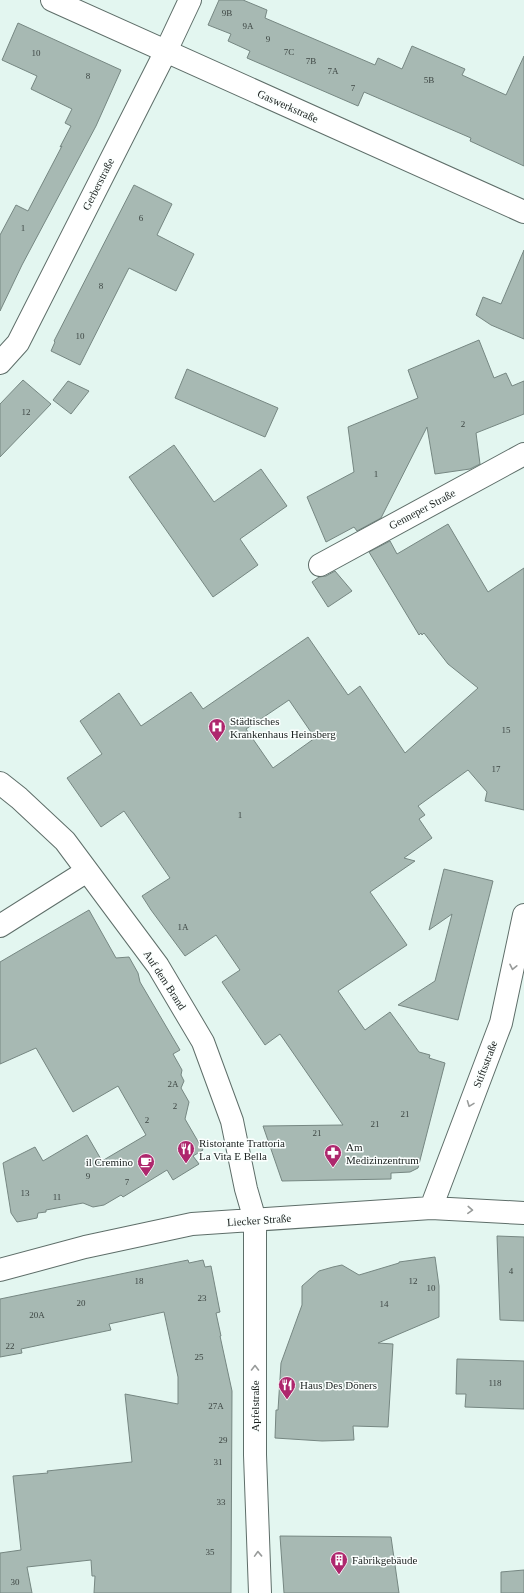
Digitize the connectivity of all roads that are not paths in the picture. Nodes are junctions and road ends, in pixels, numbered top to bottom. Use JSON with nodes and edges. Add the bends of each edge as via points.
{"nodes":[{"id":1,"x":52,"y":0,"type":"edge"},
{"id":2,"x":190,"y":0,"type":"edge"},
{"id":3,"x":166,"y":51,"type":"junction"},
{"id":4,"x":524,"y":212,"type":"edge"},
{"id":5,"x":0,"y":363,"type":"edge"},
{"id":6,"x":524,"y":454,"type":"edge"},
{"id":7,"x":320,"y":564,"type":"dead end"},
{"id":8,"x":0,"y":784,"type":"edge"},
{"id":9,"x":87,"y":871,"type":"junction"},
{"id":10,"x":524,"y":915,"type":"edge"},
{"id":11,"x":0,"y":926,"type":"edge"},
{"id":12,"x":431,"y":1208,"type":"junction"},
{"id":13,"x":524,"y":1213,"type":"edge"},
{"id":14,"x":255,"y":1220,"type":"junction"},
{"id":15,"x":0,"y":1270,"type":"edge"},
{"id":16,"x":260,"y":1593,"type":"edge"}],
"edges":[{"from":1,"to":3,"type":"street","name":"Gaswerkstraße"},
{"from":2,"to":3,"type":"street","name":"Gerberstraße"},
{"from":3,"to":4,"type":"street","name":"Gaswerkstraße"},
{"from":3,"to":5,"type":"street","name":"Gerberstraße","via":[[18,342]]},
{"from":6,"to":7,"type":"street","name":"Genneper Straße"},
{"from":8,"to":9,"type":"street","name":"Auf dem Brand","via":[[19,798],[65,841]]},
{"from":9,"to":11,"type":"street"},
{"from":9,"to":14,"type":"street","name":"Auf dem Brand","via":[[158,966],[203,1042],[232,1121]]},
{"from":10,"to":12,"type":"street","name":"Stiftsstraße","one_way":true,"via":[[501,1023]]},
{"from":12,"to":13,"type":"street","name":"Liecker Straße","one_way":true},
{"from":12,"to":14,"type":"street","name":"Liecker Straße"},
{"from":14,"to":15,"type":"street","name":"Liecker Straße","via":[[192,1224],[85,1247]]},
{"from":16,"to":14,"type":"street","name":"Apfelstraße","one_way":true,"via":[[255,1455]]}]}
